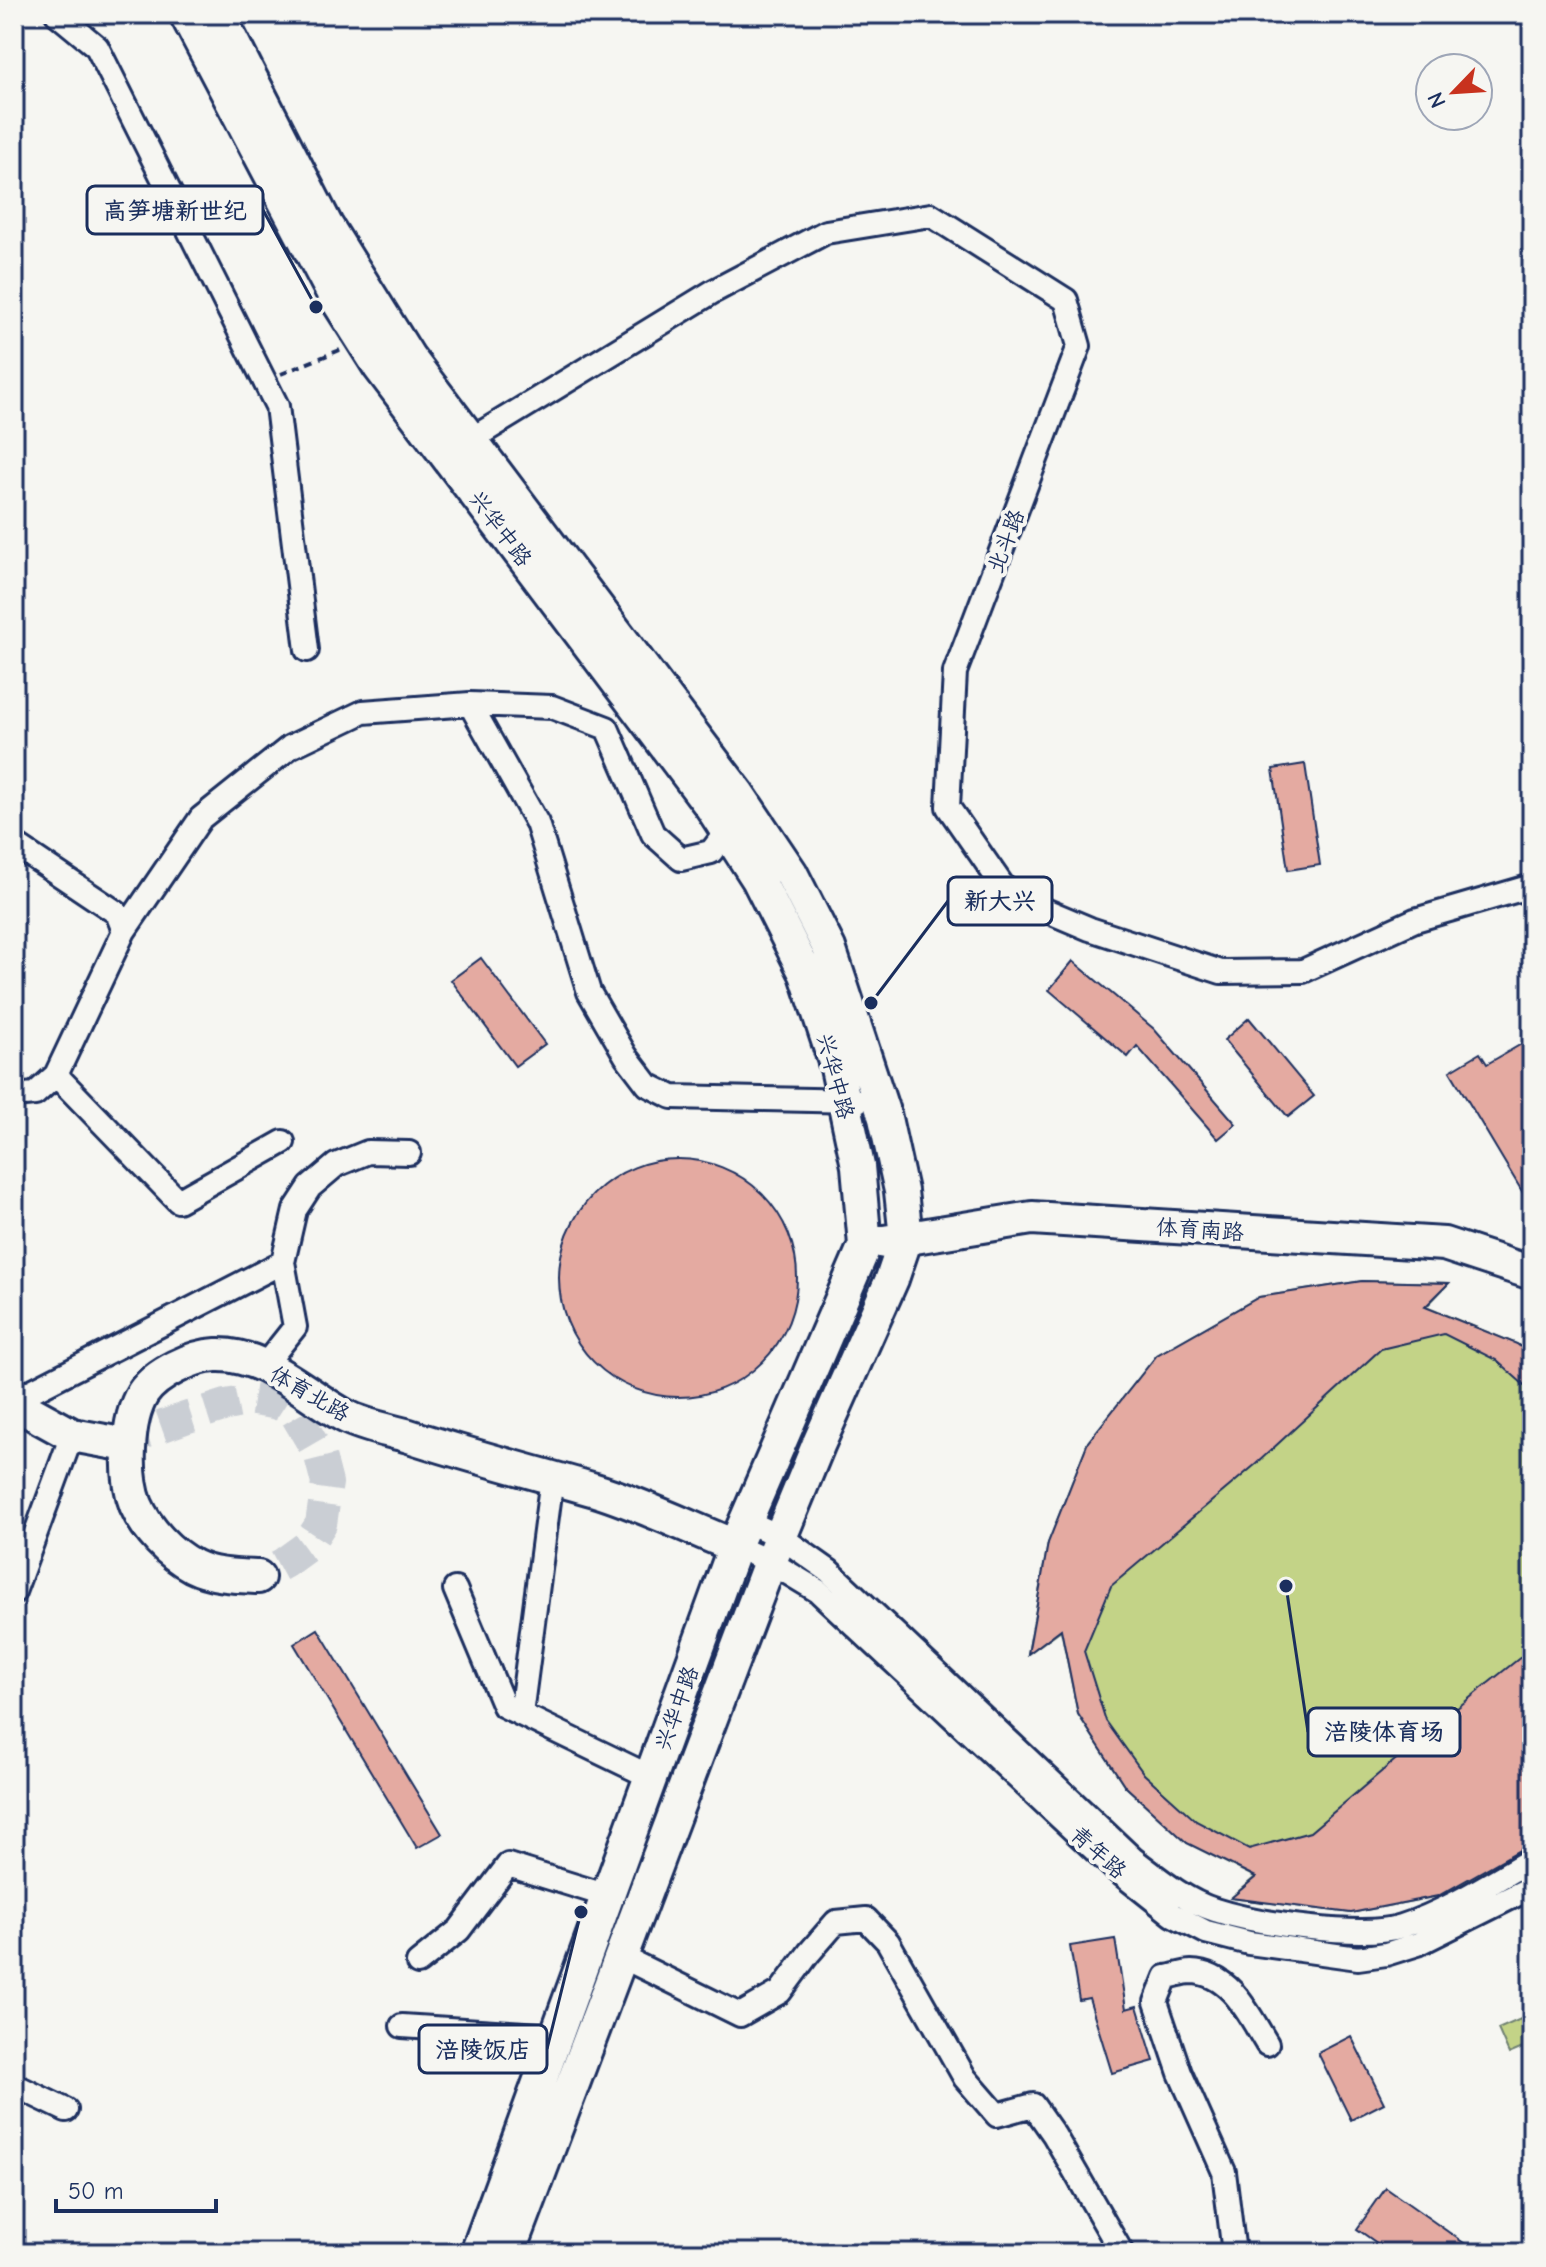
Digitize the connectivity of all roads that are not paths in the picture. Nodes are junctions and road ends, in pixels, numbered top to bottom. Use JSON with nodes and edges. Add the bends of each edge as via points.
{"nodes":[{"id":1,"x":57,"y":14,"type":"edge"},
{"id":2,"x":186,"y":14,"type":"edge"},
{"id":3,"x":218,"y":14,"type":"edge"},
{"id":4,"x":470,"y":440,"type":"junction"},
{"id":5,"x":307,"y":650,"type":"dead end"},
{"id":6,"x":470,"y":704,"type":"junction"},
{"id":7,"x":740,"y":822,"type":"junction"},
{"id":8,"x":14,"y":844,"type":"edge"},
{"id":9,"x":1532,"y":886,"type":"edge"},
{"id":10,"x":124,"y":931,"type":"junction"},
{"id":11,"x":56,"y":1075,"type":"junction"},
{"id":12,"x":14,"y":1096,"type":"edge"},
{"id":13,"x":879,"y":1100,"type":"junction"},
{"id":14,"x":844,"y":1101,"type":"junction"},
{"id":15,"x":283,"y":1142,"type":"dead end"},
{"id":16,"x":409,"y":1153,"type":"dead end"},
{"id":17,"x":906,"y":1238,"type":"junction"},
{"id":18,"x":865,"y":1245,"type":"junction"},
{"id":19,"x":283,"y":1262,"type":"junction"},
{"id":20,"x":1532,"y":1273,"type":"edge"},
{"id":21,"x":264,"y":1366,"type":"junction"},
{"id":22,"x":14,"y":1401,"type":"edge"},
{"id":23,"x":72,"y":1435,"type":"junction"},
{"id":24,"x":116,"y":1443,"type":"tunnel mouth"},
{"id":25,"x":552,"y":1478,"type":"junction"},
{"id":26,"x":741,"y":1534,"type":"junction"},
{"id":27,"x":776,"y":1550,"type":"junction"},
{"id":28,"x":258,"y":1577,"type":"tunnel mouth"},
{"id":29,"x":455,"y":1589,"type":"dead end"},
{"id":30,"x":14,"y":1592,"type":"edge"},
{"id":31,"x":521,"y":1714,"type":"junction"},
{"id":32,"x":651,"y":1777,"type":"junction"},
{"id":33,"x":1532,"y":1859,"type":"edge"},
{"id":34,"x":1532,"y":1887,"type":"edge"},
{"id":35,"x":608,"y":1896,"type":"junction"},
{"id":36,"x":622,"y":1957,"type":"junction"},
{"id":37,"x":418,"y":1963,"type":"dead end"},
{"id":38,"x":402,"y":2026,"type":"dead end"},
{"id":39,"x":556,"y":2036,"type":"junction"},
{"id":40,"x":1267,"y":2044,"type":"dead end"},
{"id":41,"x":14,"y":2085,"type":"edge"},
{"id":42,"x":66,"y":2110,"type":"dead end"},
{"id":43,"x":477,"y":2253,"type":"edge"},
{"id":44,"x":509,"y":2253,"type":"edge"},
{"id":45,"x":1122,"y":2253,"type":"edge"},
{"id":46,"x":1234,"y":2253,"type":"edge"}],
"edges":[{"from":1,"to":5,"type":"street","via":[[97,47],[277,406]]},
{"from":2,"to":7,"type":"main road","name":"兴华中路","via":[[334,295],[379,366],[702,793]]},
{"from":3,"to":4,"type":"main road","via":[[326,225],[409,358]]},
{"from":4,"to":7,"type":"main road"},
{"from":4,"to":9,"type":"street","name":"北斗路","via":[[714,291],[826,232],[931,215],[1066,300],[1079,346],[955,672],[948,807],[1009,895],[1090,929],[1221,972],[1303,971],[1415,920]]},
{"from":6,"to":7,"type":"street","via":[[552,707],[607,728],[653,834],[681,859],[711,852]]},
{"from":6,"to":10,"type":"street","via":[[363,712],[290,747],[201,818]]},
{"from":6,"to":14,"type":"street","via":[[537,823],[589,992],[648,1085],[672,1097]]},
{"from":7,"to":13,"type":"main road","via":[[791,873],[829,948]]},
{"from":7,"to":14,"type":"main road","name":"兴华中路","via":[[758,879],[806,974]]},
{"from":8,"to":10,"type":"street","via":[[117,913]]},
{"from":10,"to":11,"type":"street"},
{"from":11,"to":12,"type":"street","via":[[35,1094]]},
{"from":11,"to":15,"type":"street","via":[[178,1201]]},
{"from":13,"to":14,"type":"street"},
{"from":13,"to":17,"type":"main road","via":[[901,1191]]},
{"from":14,"to":18,"type":"main road","name":"兴华中路","via":[[858,1166]]},
{"from":16,"to":19,"type":"street","via":[[368,1152],[336,1165],[310,1187],[295,1210]]},
{"from":17,"to":18,"type":"main road","name":"体育南路"},
{"from":17,"to":20,"type":"main road","name":"体育南路","via":[[1032,1218],[1444,1244]]},
{"from":17,"to":27,"type":"main road"},
{"from":18,"to":26,"type":"main road","name":"兴华中路"},
{"from":19,"to":21,"type":"street","via":[[295,1327]]},
{"from":19,"to":22,"type":"street"},
{"from":21,"to":25,"type":"main road","name":"体育北路","via":[[347,1417]]},
{"from":21,"to":28,"type":"main road","name":"体育北路","via":[[238,1356],[214,1355],[177,1366],[161,1377],[144,1392],[134,1415],[128,1477],[137,1506],[173,1553],[226,1576]]},
{"from":22,"to":23,"type":"main road"},
{"from":23,"to":24,"type":"main road"},
{"from":23,"to":30,"type":"street"},
{"from":25,"to":26,"type":"main road","name":"体育北路"},
{"from":25,"to":31,"type":"street"},
{"from":26,"to":27,"type":"street"},
{"from":26,"to":32,"type":"main road","name":"兴华中路"},
{"from":27,"to":33,"type":"street","via":[[829,1571],[1133,1859],[1180,1894],[1214,1910],[1254,1920],[1364,1932],[1399,1927]]},
{"from":27,"to":34,"type":"street","name":"青年路","via":[[1115,1869],[1173,1915],[1206,1932],[1358,1958],[1418,1944]]},
{"from":27,"to":36,"type":"main road"},
{"from":29,"to":31,"type":"street","via":[[504,1706]]},
{"from":31,"to":32,"type":"street"},
{"from":32,"to":35,"type":"main road","name":"兴华中路"},
{"from":35,"to":37,"type":"street","via":[[508,1865],[459,1930]]},
{"from":35,"to":39,"type":"main road","name":"兴华中路"},
{"from":36,"to":44,"type":"main road"},
{"from":36,"to":45,"type":"street","via":[[740,2015],[780,1992],[836,1922],[866,1919],[888,1942],[965,2078],[997,2115],[1033,2105]]},
{"from":38,"to":39,"type":"street"},
{"from":39,"to":43,"type":"main road","name":"兴华中路"},
{"from":40,"to":46,"type":"street","via":[[1237,1997],[1216,1978],[1191,1972],[1166,1977],[1156,2002],[1180,2073],[1224,2172]]},
{"from":41,"to":42,"type":"street"}]}
